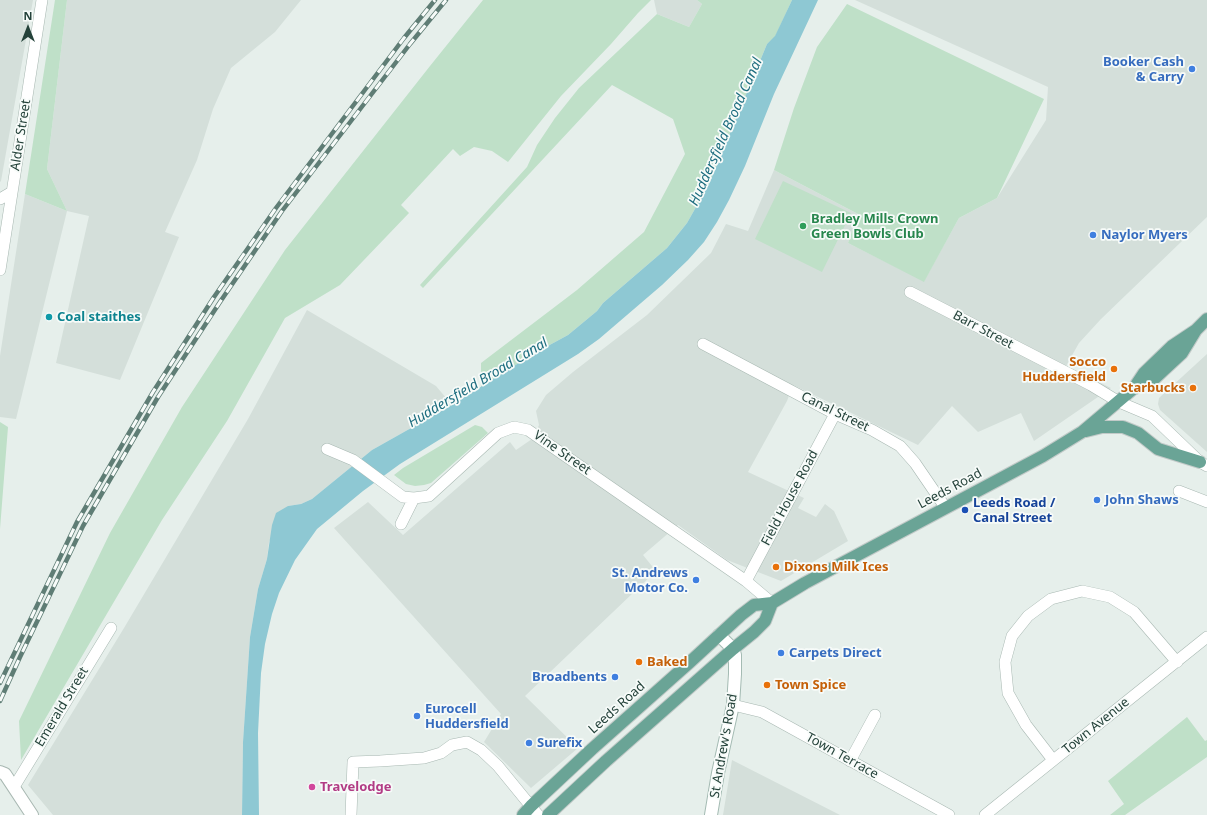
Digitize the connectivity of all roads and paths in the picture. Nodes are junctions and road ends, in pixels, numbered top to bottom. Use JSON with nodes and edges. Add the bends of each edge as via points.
{"nodes":[{"id":1,"x":42,"y":0,"type":"edge"},
{"id":2,"x":12,"y":192,"type":"junction"},
{"id":3,"x":0,"y":199,"type":"edge"},
{"id":4,"x":0,"y":270,"type":"edge"},
{"id":5,"x":910,"y":292,"type":"dead end"},
{"id":6,"x":1207,"y":319,"type":"edge"},
{"id":7,"x":702,"y":344,"type":"dead end"},
{"id":8,"x":1120,"y":402,"type":"junction"},
{"id":9,"x":835,"y":414,"type":"junction"},
{"id":10,"x":1082,"y":432,"type":"junction"},
{"id":11,"x":327,"y":449,"type":"dead end"},
{"id":12,"x":1204,"y":464,"type":"edge"},
{"id":13,"x":1179,"y":491,"type":"dead end"},
{"id":14,"x":414,"y":498,"type":"junction"},
{"id":15,"x":1207,"y":502,"type":"edge"},
{"id":16,"x":945,"y":507,"type":"junction"},
{"id":17,"x":401,"y":524,"type":"dead end"},
{"id":18,"x":746,"y":582,"type":"junction"},
{"id":19,"x":772,"y":603,"type":"junction"},
{"id":20,"x":110,"y":628,"type":"dead end"},
{"id":21,"x":719,"y":635,"type":"junction"},
{"id":22,"x":1207,"y":637,"type":"edge"},
{"id":23,"x":733,"y":649,"type":"junction"},
{"id":24,"x":1177,"y":662,"type":"junction"},
{"id":25,"x":733,"y":705,"type":"junction"},
{"id":26,"x":875,"y":714,"type":"dead end"},
{"id":27,"x":1053,"y":760,"type":"junction"},
{"id":28,"x":850,"y":761,"type":"junction"},
{"id":29,"x":0,"y":772,"type":"edge"},
{"id":30,"x":14,"y":787,"type":"junction"},
{"id":31,"x":531,"y":812,"type":"edge"},
{"id":32,"x":32,"y":815,"type":"edge"},
{"id":33,"x":351,"y":815,"type":"edge"},
{"id":34,"x":548,"y":815,"type":"edge"},
{"id":35,"x":711,"y":815,"type":"edge"},
{"id":36,"x":949,"y":815,"type":"edge"},
{"id":37,"x":985,"y":815,"type":"edge"}],
"edges":[{"from":1,"to":2,"type":"street","name":"Alder Street"},
{"from":2,"to":3,"type":"street"},
{"from":2,"to":4,"type":"street","name":"Alder Street"},
{"from":5,"to":8,"type":"street","name":"Barr Street"},
{"from":6,"to":8,"type":"main road","name":"Leeds Road","via":[[1172,346],[1144,373]]},
{"from":7,"to":9,"type":"street","name":"Canal Street"},
{"from":8,"to":10,"type":"main road","name":"Leeds Road"},
{"from":8,"to":12,"type":"street","name":"Barr Street","via":[[1152,416]]},
{"from":9,"to":16,"type":"street","name":"Canal Street","via":[[900,446]]},
{"from":9,"to":18,"type":"street","name":"Field House Road"},
{"from":10,"to":12,"type":"main road","via":[[1102,427],[1123,427],[1138,433],[1158,449]]},
{"from":10,"to":16,"type":"main road","name":"Leeds Road"},
{"from":11,"to":14,"type":"street","via":[[353,460],[403,497]]},
{"from":13,"to":15,"type":"street"},
{"from":14,"to":17,"type":"street"},
{"from":14,"to":18,"type":"street","name":"Vine Street","via":[[429,496],[498,433],[514,427],[528,430]]},
{"from":16,"to":19,"type":"main road","name":"Leeds Road"},
{"from":18,"to":19,"type":"street","name":"Vine Street"},
{"from":19,"to":21,"type":"main road","name":"Leeds Road","via":[[754,605]]},
{"from":19,"to":23,"type":"main road","via":[[764,621]]},
{"from":20,"to":30,"type":"street","name":"Emerald Street"},
{"from":21,"to":23,"type":"main road"},
{"from":21,"to":31,"type":"main road","name":"Leeds Road","via":[[592,749]]},
{"from":22,"to":24,"type":"street","name":"Town Avenue"},
{"from":23,"to":25,"type":"main road","name":"St Andrew's Road","via":[[736,655]]},
{"from":23,"to":34,"type":"main road"},
{"from":24,"to":27,"type":"street","name":"Town Avenue"},
{"from":24,"to":27,"type":"street","via":[[1134,612],[1110,597],[1082,591],[1051,599],[1028,616],[1012,636],[1005,662],[1008,693],[1026,725]]},
{"from":25,"to":28,"type":"street","name":"Town Terrace","via":[[762,712]]},
{"from":25,"to":35,"type":"main road","name":"St Andrew's Road"},
{"from":26,"to":28,"type":"street"},
{"from":27,"to":37,"type":"street","name":"Town Avenue"},
{"from":28,"to":36,"type":"street","name":"Town Terrace"},
{"from":29,"to":30,"type":"main road","via":[[5,774]]},
{"from":30,"to":32,"type":"main road"},
{"from":31,"to":33,"type":"street","via":[[498,766],[468,742],[452,745],[440,753],[424,758],[353,762]]}]}
